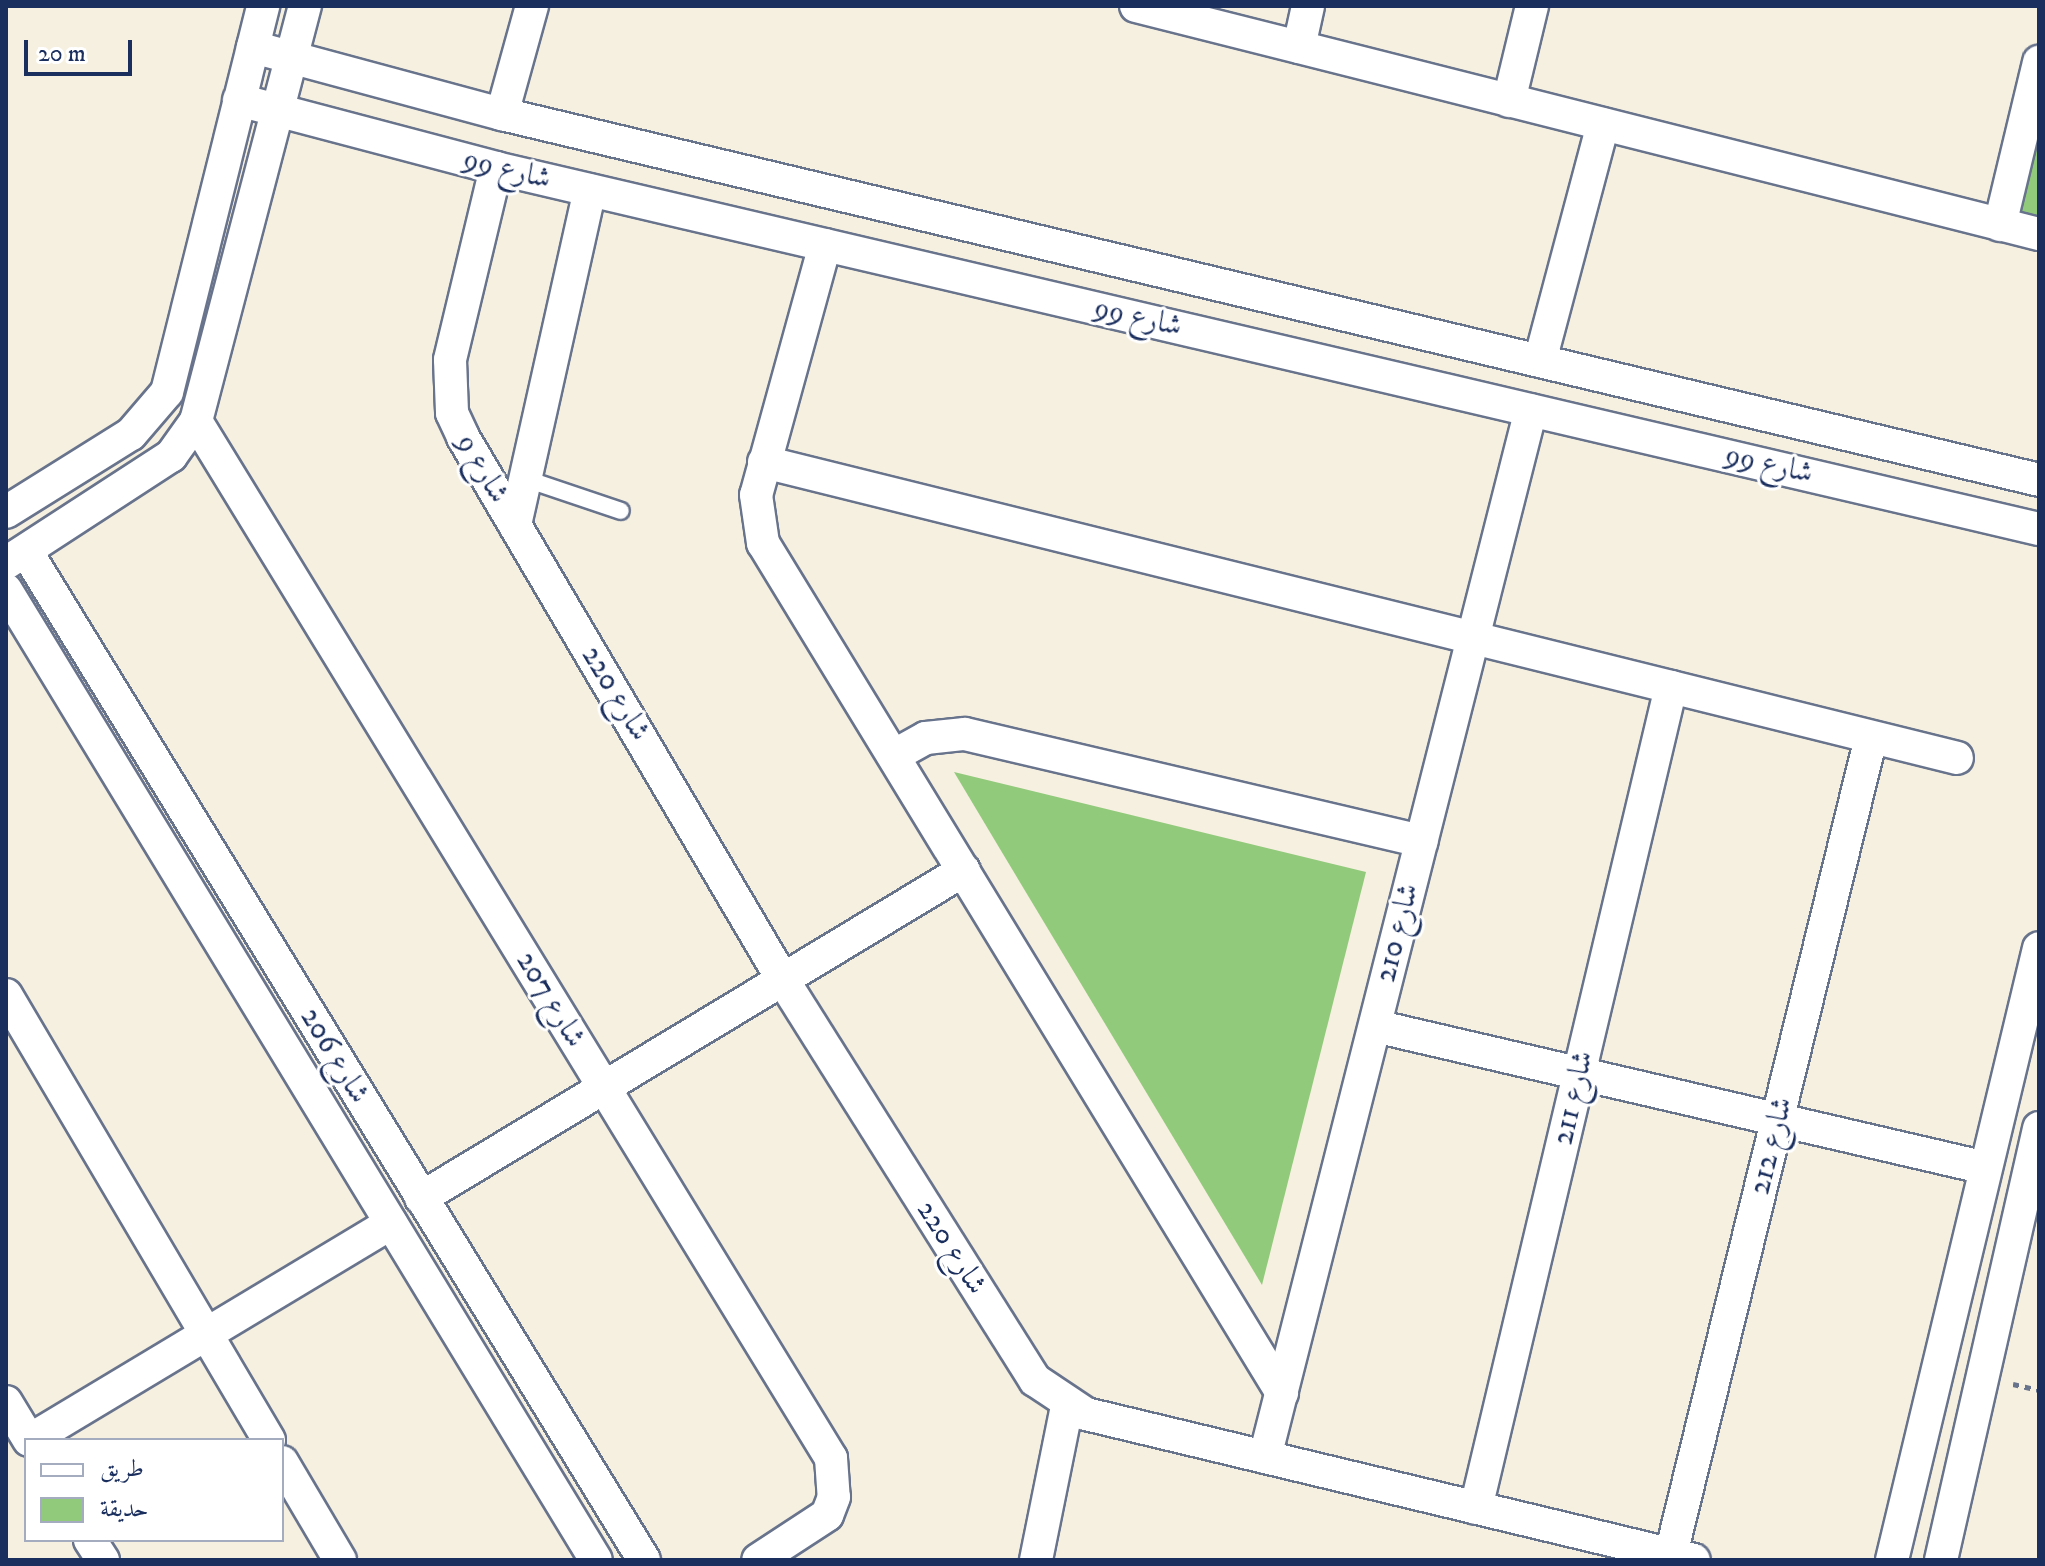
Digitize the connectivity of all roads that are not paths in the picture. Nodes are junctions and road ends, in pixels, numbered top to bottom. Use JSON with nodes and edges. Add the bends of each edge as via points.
{"nodes":[{"id":1,"x":263,"y":6,"type":"edge"},
{"id":2,"x":305,"y":6,"type":"edge"},
{"id":3,"x":532,"y":6,"type":"edge"},
{"id":4,"x":1136,"y":6,"type":"edge"},
{"id":5,"x":1308,"y":6,"type":"edge"},
{"id":6,"x":1532,"y":6,"type":"edge"},
{"id":7,"x":253,"y":47,"type":"junction"},
{"id":8,"x":1299,"y":47,"type":"junction"},
{"id":9,"x":294,"y":59,"type":"junction"},
{"id":10,"x":2039,"y":62,"type":"edge"},
{"id":11,"x":239,"y":100,"type":"junction"},
{"id":12,"x":1509,"y":101,"type":"junction"},
{"id":13,"x":281,"y":111,"type":"junction"},
{"id":14,"x":502,"y":114,"type":"junction"},
{"id":15,"x":1603,"y":124,"type":"junction"},
{"id":16,"x":496,"y":168,"type":"junction"},
{"id":17,"x":590,"y":190,"type":"junction"},
{"id":18,"x":2000,"y":225,"type":"junction"},
{"id":19,"x":2039,"y":234,"type":"edge"},
{"id":20,"x":825,"y":245,"type":"junction"},
{"id":21,"x":1540,"y":361,"type":"junction"},
{"id":22,"x":1531,"y":410,"type":"junction"},
{"id":23,"x":196,"y":421,"type":"junction"},
{"id":24,"x":764,"y":462,"type":"junction"},
{"id":25,"x":523,"y":478,"type":"junction"},
{"id":26,"x":2039,"y":480,"type":"edge"},
{"id":27,"x":621,"y":511,"type":"dead end"},
{"id":28,"x":6,"y":512,"type":"edge"},
{"id":29,"x":515,"y":525,"type":"junction"},
{"id":30,"x":2039,"y":529,"type":"edge"},
{"id":31,"x":16,"y":557,"type":"edge"},
{"id":32,"x":6,"y":590,"type":"edge"},
{"id":33,"x":1473,"y":638,"type":"junction"},
{"id":34,"x":1671,"y":687,"type":"junction"},
{"id":35,"x":1871,"y":737,"type":"junction"},
{"id":36,"x":895,"y":755,"type":"junction"},
{"id":37,"x":1957,"y":758,"type":"dead end"},
{"id":38,"x":1422,"y":841,"type":"junction"},
{"id":39,"x":964,"y":870,"type":"junction"},
{"id":40,"x":2039,"y":948,"type":"edge"},
{"id":41,"x":783,"y":980,"type":"junction"},
{"id":42,"x":6,"y":995,"type":"edge"},
{"id":43,"x":1375,"y":1026,"type":"junction"},
{"id":44,"x":1580,"y":1073,"type":"junction"},
{"id":45,"x":604,"y":1088,"type":"junction"},
{"id":46,"x":1778,"y":1120,"type":"junction"},
{"id":47,"x":2039,"y":1128,"type":"edge"},
{"id":48,"x":1986,"y":1168,"type":"junction"},
{"id":49,"x":421,"y":1198,"type":"junction"},
{"id":50,"x":391,"y":1223,"type":"junction"},
{"id":51,"x":206,"y":1334,"type":"junction"},
{"id":52,"x":1282,"y":1393,"type":"junction"},
{"id":53,"x":6,"y":1402,"type":"edge"},
{"id":54,"x":1067,"y":1406,"type":"junction"},
{"id":55,"x":26,"y":1438,"type":"edge"},
{"id":56,"x":33,"y":1438,"type":"edge"},
{"id":57,"x":268,"y":1438,"type":"edge"},
{"id":58,"x":24,"y":1443,"type":"edge"},
{"id":59,"x":6,"y":1454,"type":"edge"},
{"id":60,"x":1265,"y":1457,"type":"junction"},
{"id":61,"x":284,"y":1465,"type":"edge"},
{"id":62,"x":1476,"y":1508,"type":"junction"},
{"id":63,"x":91,"y":1542,"type":"edge"},
{"id":64,"x":1682,"y":1557,"type":"edge"},
{"id":65,"x":103,"y":1560,"type":"edge"},
{"id":66,"x":340,"y":1560,"type":"edge"},
{"id":67,"x":596,"y":1560,"type":"edge"},
{"id":68,"x":644,"y":1560,"type":"edge"},
{"id":69,"x":758,"y":1560,"type":"edge"},
{"id":70,"x":1036,"y":1560,"type":"edge"},
{"id":71,"x":1892,"y":1560,"type":"edge"},
{"id":72,"x":1941,"y":1560,"type":"edge"}],
"edges":[{"from":1,"to":7,"type":"street"},
{"from":2,"to":9,"type":"street"},
{"from":3,"to":14,"type":"street"},
{"from":4,"to":8,"type":"street"},
{"from":5,"to":8,"type":"street"},
{"from":6,"to":12,"type":"street"},
{"from":7,"to":9,"type":"street","name":"شارع 99"},
{"from":7,"to":11,"type":"street"},
{"from":8,"to":12,"type":"street"},
{"from":9,"to":13,"type":"street"},
{"from":9,"to":14,"type":"street","name":"شارع 99"},
{"from":10,"to":18,"type":"street"},
{"from":11,"to":13,"type":"street","name":"شارع 99"},
{"from":11,"to":28,"type":"street","via":[[167,392],[131,434]]},
{"from":12,"to":15,"type":"street"},
{"from":13,"to":16,"type":"street","name":"شارع 99"},
{"from":13,"to":23,"type":"street"},
{"from":14,"to":21,"type":"street","name":"شارع 99"},
{"from":15,"to":18,"type":"street"},
{"from":15,"to":21,"type":"street"},
{"from":16,"to":17,"type":"street","name":"شارع 99"},
{"from":16,"to":29,"type":"street","name":"شارع 9","via":[[448,386],[463,437]]},
{"from":17,"to":20,"type":"street","name":"شارع 99"},
{"from":17,"to":25,"type":"street","name":"شارع 9"},
{"from":18,"to":19,"type":"street"},
{"from":20,"to":22,"type":"street","name":"شارع 99"},
{"from":20,"to":24,"type":"street"},
{"from":21,"to":26,"type":"street","name":"شارع 99"},
{"from":22,"to":30,"type":"street","name":"شارع 99"},
{"from":22,"to":33,"type":"street","name":"شارع 210"},
{"from":23,"to":31,"type":"street","via":[[171,456]]},
{"from":23,"to":45,"type":"street","name":"شارع 207"},
{"from":24,"to":33,"type":"street"},
{"from":24,"to":36,"type":"street","via":[[756,495],[763,543]]},
{"from":25,"to":27,"type":"lane"},
{"from":25,"to":29,"type":"street","name":"شارع 9"},
{"from":29,"to":41,"type":"street","name":"شارع 220"},
{"from":31,"to":49,"type":"street","name":"شارع 206"},
{"from":32,"to":50,"type":"street","name":"شارع 206"},
{"from":33,"to":34,"type":"street"},
{"from":33,"to":38,"type":"street","name":"شارع 210"},
{"from":34,"to":35,"type":"street"},
{"from":34,"to":44,"type":"street","name":"شارع 211"},
{"from":35,"to":37,"type":"street"},
{"from":35,"to":46,"type":"street","name":"شارع 212"},
{"from":36,"to":38,"type":"street","via":[[926,738],[965,734]]},
{"from":36,"to":39,"type":"street"},
{"from":38,"to":43,"type":"street","name":"شارع 210"},
{"from":39,"to":41,"type":"street"},
{"from":39,"to":52,"type":"street"},
{"from":40,"to":48,"type":"street"},
{"from":41,"to":45,"type":"street"},
{"from":41,"to":54,"type":"street","name":"شارع 220","via":[[1022,1363]]},
{"from":42,"to":51,"type":"street"},
{"from":43,"to":44,"type":"street"},
{"from":43,"to":52,"type":"street","name":"شارع 210"},
{"from":44,"to":46,"type":"street"},
{"from":44,"to":62,"type":"street","name":"شارع 211"},
{"from":45,"to":49,"type":"street"},
{"from":45,"to":69,"type":"street","name":"شارع 207","via":[[831,1458],[834,1497],[827,1515]]},
{"from":46,"to":48,"type":"street"},
{"from":46,"to":64,"type":"street","name":"شارع 212"},
{"from":47,"to":72,"type":"street"},
{"from":48,"to":71,"type":"street"},
{"from":49,"to":68,"type":"street","name":"شارع 206"},
{"from":50,"to":51,"type":"street"},
{"from":50,"to":67,"type":"street","name":"شارع 206"},
{"from":51,"to":56,"type":"street"},
{"from":51,"to":57,"type":"street"},
{"from":52,"to":60,"type":"street","name":"شارع 210"},
{"from":53,"to":55,"type":"street"},
{"from":54,"to":60,"type":"street","name":"شارع 220"},
{"from":54,"to":70,"type":"street"},
{"from":58,"to":59,"type":"street"},
{"from":60,"to":62,"type":"street","name":"شارع 220"},
{"from":61,"to":66,"type":"street"},
{"from":62,"to":64,"type":"street","name":"شارع 220"},
{"from":63,"to":65,"type":"street"}]}
